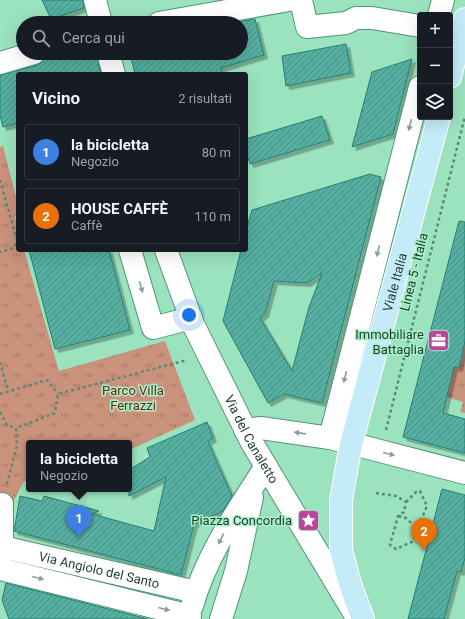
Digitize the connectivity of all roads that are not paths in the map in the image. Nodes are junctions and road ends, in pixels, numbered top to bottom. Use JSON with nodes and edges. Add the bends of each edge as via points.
{"nodes":[{"id":1,"x":95,"y":0,"type":"edge"},
{"id":2,"x":288,"y":0,"type":"edge"},
{"id":3,"x":301,"y":0,"type":"edge"},
{"id":4,"x":443,"y":0,"type":"edge"},
{"id":5,"x":440,"y":12,"type":"edge"},
{"id":6,"x":99,"y":16,"type":"edge"},
{"id":7,"x":198,"y":16,"type":"edge"},
{"id":8,"x":465,"y":19,"type":"edge"},
{"id":9,"x":417,"y":26,"type":"edge"},
{"id":10,"x":457,"y":49,"type":"edge"},
{"id":11,"x":16,"y":58,"type":"edge"},
{"id":12,"x":110,"y":60,"type":"edge"},
{"id":13,"x":0,"y":63,"type":"edge"},
{"id":14,"x":453,"y":64,"type":"edge"},
{"id":15,"x":113,"y":72,"type":"edge"},
{"id":16,"x":417,"y":99,"type":"edge"},
{"id":17,"x":438,"y":120,"type":"edge"},
{"id":18,"x":131,"y":252,"type":"edge"},
{"id":19,"x":167,"y":252,"type":"edge"},
{"id":20,"x":190,"y":318,"type":"junction"},
{"id":21,"x":245,"y":430,"type":"junction"},
{"id":22,"x":330,"y":438,"type":"junction"},
{"id":23,"x":351,"y":444,"type":"junction"},
{"id":24,"x":465,"y":473,"type":"edge"},
{"id":25,"x":261,"y":474,"type":"junction"},
{"id":26,"x":2,"y":504,"type":"road end"},
{"id":27,"x":1,"y":552,"type":"edge"},
{"id":28,"x":0,"y":569,"type":"edge"},
{"id":29,"x":196,"y":592,"type":"junction"},
{"id":30,"x":189,"y":617,"type":"edge"},
{"id":31,"x":221,"y":619,"type":"edge"},
{"id":32,"x":358,"y":619,"type":"edge"},
{"id":33,"x":363,"y":619,"type":"edge"}],
"edges":[{"from":1,"to":6,"type":"street"},
{"from":2,"to":7,"type":"street"},
{"from":3,"to":9,"type":"street","via":[[307,28],[346,24],[356,18]]},
{"from":4,"to":5,"type":"street"},
{"from":8,"to":10,"type":"main road"},
{"from":10,"to":14,"type":"main road"},
{"from":11,"to":13,"type":"street"},
{"from":12,"to":15,"type":"street"},
{"from":16,"to":22,"type":"street","name":"Viale Italia","one_way":true},
{"from":17,"to":23,"type":"main road","name":"Viale Italia"},
{"from":18,"to":20,"type":"street","one_way":true,"via":[[153,328]]},
{"from":19,"to":20,"type":"street","name":"Via del Canaletto"},
{"from":20,"to":21,"type":"street","name":"Via del Canaletto"},
{"from":22,"to":21,"type":"street","one_way":true,"via":[[261,428]]},
{"from":21,"to":25,"type":"street","name":"Via del Canaletto"},
{"from":22,"to":23,"type":"street"},
{"from":23,"to":24,"type":"street","one_way":true},
{"from":23,"to":33,"type":"main road","name":"Viale Italia","via":[[341,500],[341,550]]},
{"from":25,"to":29,"type":"street","one_way":true,"via":[[228,524]]},
{"from":25,"to":31,"type":"street"},
{"from":25,"to":32,"type":"street","name":"Via del Canaletto"},
{"from":26,"to":27,"type":"street","name":"Via Angiolo del Santo"},
{"from":27,"to":29,"type":"street","name":"Via Angiolo del Santo"},
{"from":28,"to":30,"type":"street","name":"Via Angiolo del Santo","one_way":true},
{"from":29,"to":30,"type":"street"}]}
